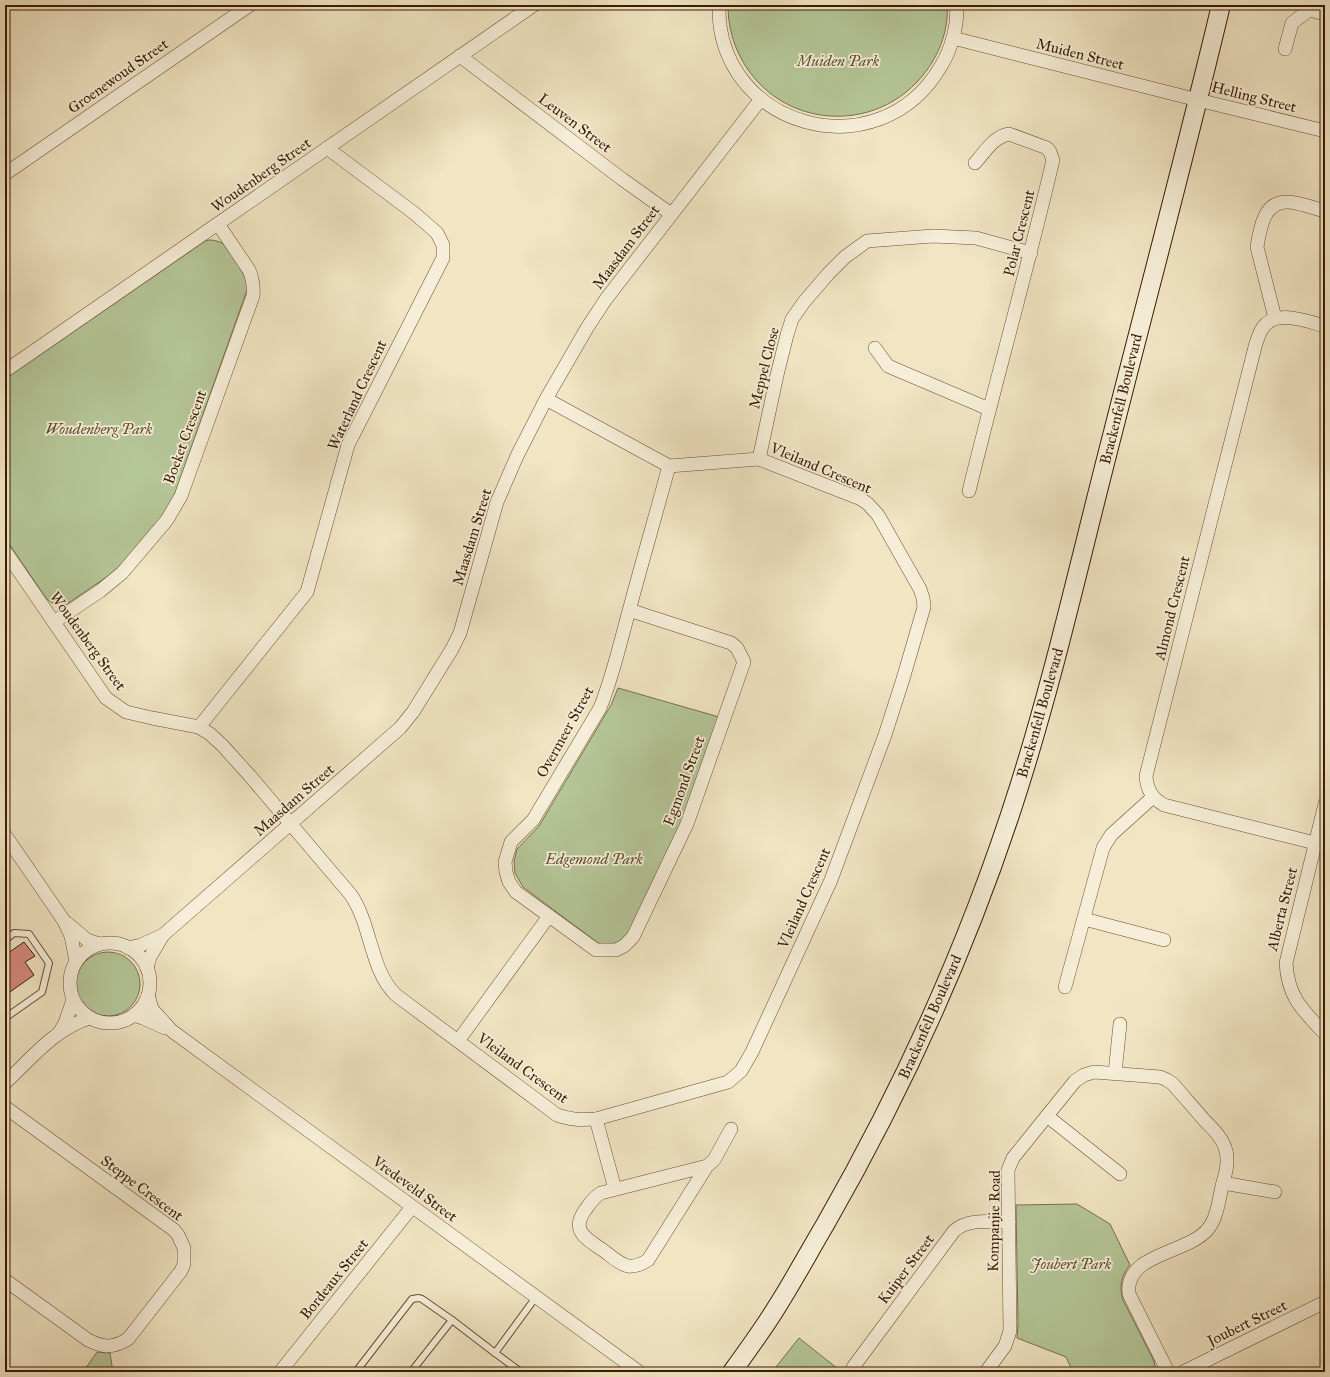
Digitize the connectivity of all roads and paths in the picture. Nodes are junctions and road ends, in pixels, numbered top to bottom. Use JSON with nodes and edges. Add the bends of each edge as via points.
{"nodes":[{"id":1,"x":250,"y":5,"type":"edge"},
{"id":2,"x":534,"y":5,"type":"edge"},
{"id":3,"x":719,"y":5,"type":"edge"},
{"id":4,"x":956,"y":5,"type":"edge"},
{"id":5,"x":1221,"y":5,"type":"edge"},
{"id":6,"x":1309,"y":7,"type":"edge"},
{"id":7,"x":1325,"y":14,"type":"edge"},
{"id":8,"x":953,"y":38,"type":"junction"},
{"id":9,"x":1285,"y":49,"type":"dead end"},
{"id":10,"x":460,"y":56,"type":"junction"},
{"id":11,"x":761,"y":99,"type":"junction"},
{"id":12,"x":1198,"y":100,"type":"junction"},
{"id":13,"x":1324,"y":128,"type":"edge"},
{"id":14,"x":327,"y":148,"type":"junction"},
{"id":15,"x":975,"y":163,"type":"dead end"},
{"id":16,"x":5,"y":174,"type":"edge"},
{"id":17,"x":1325,"y":211,"type":"edge"},
{"id":18,"x":671,"y":214,"type":"junction"},
{"id":19,"x":218,"y":224,"type":"junction"},
{"id":20,"x":1031,"y":253,"type":"junction"},
{"id":21,"x":1275,"y":318,"type":"junction"},
{"id":22,"x":1325,"y":326,"type":"edge"},
{"id":23,"x":875,"y":348,"type":"dead end"},
{"id":24,"x":5,"y":371,"type":"edge"},
{"id":25,"x":546,"y":399,"type":"junction"},
{"id":26,"x":989,"y":409,"type":"junction"},
{"id":27,"x":759,"y":459,"type":"junction"},
{"id":28,"x":670,"y":466,"type":"junction"},
{"id":29,"x":969,"y":491,"type":"dead end"},
{"id":30,"x":5,"y":551,"type":"edge"},
{"id":31,"x":629,"y":610,"type":"junction"},
{"id":32,"x":54,"y":622,"type":"junction"},
{"id":33,"x":199,"y":727,"type":"junction"},
{"id":34,"x":1153,"y":796,"type":"junction"},
{"id":35,"x":1325,"y":804,"type":"edge"},
{"id":36,"x":290,"y":824,"type":"junction"},
{"id":37,"x":5,"y":835,"type":"edge"},
{"id":38,"x":1315,"y":843,"type":"junction"},
{"id":39,"x":549,"y":916,"type":"junction"},
{"id":40,"x":1084,"y":919,"type":"junction"},
{"id":41,"x":64,"y":921,"type":"junction"},
{"id":42,"x":163,"y":935,"type":"junction"},
{"id":43,"x":5,"y":940,"type":"edge"},
{"id":44,"x":1164,"y":940,"type":"dead end"},
{"id":45,"x":99,"y":944,"type":"junction"},
{"id":46,"x":128,"y":948,"type":"junction"},
{"id":47,"x":76,"y":961,"type":"junction"},
{"id":48,"x":147,"y":968,"type":"junction"},
{"id":49,"x":1065,"y":986,"type":"dead end"},
{"id":50,"x":148,"y":995,"type":"junction"},
{"id":51,"x":73,"y":1000,"type":"junction"},
{"id":52,"x":134,"y":1015,"type":"junction"},
{"id":53,"x":5,"y":1018,"type":"edge"},
{"id":54,"x":90,"y":1018,"type":"junction"},
{"id":55,"x":1120,"y":1024,"type":"dead end"},
{"id":56,"x":172,"y":1031,"type":"junction"},
{"id":57,"x":59,"y":1033,"type":"junction"},
{"id":58,"x":1325,"y":1034,"type":"edge"},
{"id":59,"x":458,"y":1041,"type":"junction"},
{"id":60,"x":1115,"y":1074,"type":"junction"},
{"id":61,"x":5,"y":1083,"type":"edge"},
{"id":62,"x":5,"y":1107,"type":"edge"},
{"id":63,"x":1047,"y":1116,"type":"junction"},
{"id":64,"x":596,"y":1119,"type":"junction"},
{"id":65,"x":731,"y":1129,"type":"dead end"},
{"id":66,"x":707,"y":1166,"type":"junction"},
{"id":67,"x":1120,"y":1174,"type":"dead end"},
{"id":68,"x":1223,"y":1183,"type":"junction"},
{"id":69,"x":615,"y":1189,"type":"junction"},
{"id":70,"x":1275,"y":1192,"type":"dead end"},
{"id":71,"x":412,"y":1207,"type":"junction"},
{"id":72,"x":1009,"y":1222,"type":"junction"},
{"id":73,"x":5,"y":1280,"type":"edge"},
{"id":74,"x":536,"y":1297,"type":"junction"},
{"id":75,"x":1325,"y":1302,"type":"edge"},
{"id":76,"x":452,"y":1320,"type":"junction"},
{"id":77,"x":494,"y":1353,"type":"junction"},
{"id":78,"x":280,"y":1372,"type":"edge"},
{"id":79,"x":358,"y":1372,"type":"edge"},
{"id":80,"x":411,"y":1372,"type":"edge"},
{"id":81,"x":521,"y":1372,"type":"edge"},
{"id":82,"x":639,"y":1372,"type":"edge"},
{"id":83,"x":732,"y":1372,"type":"edge"},
{"id":84,"x":850,"y":1372,"type":"edge"},
{"id":85,"x":986,"y":1372,"type":"edge"},
{"id":86,"x":1168,"y":1372,"type":"edge"},
{"id":87,"x":1183,"y":1372,"type":"edge"}],
"edges":[{"from":1,"to":16,"type":"street","name":"Groenewoud Street"},
{"from":2,"to":10,"type":"street","name":"Woudenberg Street"},
{"from":3,"to":11,"type":"street","via":[[719,20],[726,50],[740,77]]},
{"from":4,"to":8,"type":"street"},
{"from":5,"to":12,"type":"street","name":"Brackenfell Boulevard"},
{"from":6,"to":7,"type":"street"},
{"from":6,"to":9,"type":"street","via":[[1292,23]]},
{"from":8,"to":11,"type":"street","via":[[946,59],[921,94],[904,108],[884,118],[842,127],[820,126],[792,118]]},
{"from":8,"to":12,"type":"street","name":"Muiden Street"},
{"from":10,"to":14,"type":"street","name":"Woudenberg Street"},
{"from":10,"to":18,"type":"street","name":"Leuven Street"},
{"from":11,"to":18,"type":"street","name":"Maasdam Street"},
{"from":12,"to":13,"type":"street","name":"Helling Street"},
{"from":12,"to":83,"type":"street","name":"Brackenfell Boulevard","via":[[1047,691],[1019,787],[985,886],[929,1023],[872,1139],[778,1307]]},
{"from":14,"to":19,"type":"street","name":"Woudenberg Street"},
{"from":14,"to":33,"type":"street","name":"Waterland Crescent","via":[[437,233],[443,246],[443,258],[348,445],[307,592]]},
{"from":15,"to":20,"type":"street","name":"Polar Crescent","via":[[993,142],[1009,134],[1047,148],[1050,152],[1053,160]]},
{"from":17,"to":21,"type":"street","via":[[1288,201],[1273,205],[1266,213],[1257,247]]},
{"from":18,"to":25,"type":"street","name":"Maasdam Street","via":[[606,299]]},
{"from":19,"to":24,"type":"street","name":"Woudenberg Street"},
{"from":19,"to":32,"type":"street","name":"Boeket Crescent","via":[[249,270],[253,290],[182,496],[168,520],[122,573]]},
{"from":20,"to":26,"type":"street","name":"Polar Crescent"},
{"from":20,"to":27,"type":"street","name":"Meppel Close","via":[[976,238],[933,236],[867,241],[845,257],[792,319]]},
{"from":21,"to":22,"type":"street","via":[[1287,317]]},
{"from":21,"to":34,"type":"street","name":"Almond Crescent","via":[[1267,322],[1261,330],[1250,366],[1148,770],[1147,784]]},
{"from":23,"to":26,"type":"street","via":[[888,366]]},
{"from":25,"to":28,"type":"street"},
{"from":25,"to":36,"type":"street","name":"Maasdam Street","via":[[497,502],[463,625],[452,649],[413,712],[400,728]]},
{"from":26,"to":29,"type":"street","name":"Polar Crescent"},
{"from":27,"to":28,"type":"street","name":"Vleiland Crescent"},
{"from":27,"to":64,"type":"street","name":"Vleiland Crescent","via":[[871,506],[920,589],[924,608],[885,735],[831,880],[741,1071],[728,1082]]},
{"from":28,"to":31,"type":"street","name":"Overmeer Street"},
{"from":30,"to":32,"type":"street","name":"Woudenberg Street"},
{"from":31,"to":39,"type":"street","name":"Overmeer Street","via":[[617,659],[600,708],[533,820],[511,842],[505,862],[509,882],[516,892]]},
{"from":31,"to":39,"type":"street","name":"Egmond Street","via":[[731,643],[737,648],[744,662],[687,824],[633,937],[616,950],[596,950]]},
{"from":32,"to":33,"type":"street","name":"Woudenberg Street","via":[[106,698],[116,706],[126,712]]},
{"from":33,"to":36,"type":"street","name":"Woudenberg Street","via":[[222,745]]},
{"from":34,"to":38,"type":"street","via":[[1164,805]]},
{"from":34,"to":40,"type":"street","via":[[1106,841]]},
{"from":35,"to":38,"type":"street","name":"Alberta Street"},
{"from":36,"to":42,"type":"street","name":"Maasdam Street"},
{"from":36,"to":59,"type":"street","name":"Vleiland Crescent","via":[[358,904],[381,976],[390,990]]},
{"from":37,"to":41,"type":"street"},
{"from":38,"to":58,"type":"street","name":"Alberta Street","via":[[1287,953],[1286,968],[1291,992],[1296,1001]]},
{"from":39,"to":59,"type":"street"},
{"from":40,"to":44,"type":"street"},
{"from":40,"to":49,"type":"street"},
{"from":41,"to":45,"type":"street","via":[[87,940]]},
{"from":41,"to":47,"type":"street","via":[[71,936]]},
{"from":42,"to":46,"type":"street","name":"Maasdam Street"},
{"from":42,"to":48,"type":"street","name":"Maasdam Street","via":[[150,957]]},
{"from":43,"to":53,"type":"lane","via":[[14,933],[29,934],[49,963],[42,992]]},
{"from":45,"to":46,"type":"street","via":[[114,943]]},
{"from":45,"to":47,"type":"street","via":[[86,950]]},
{"from":46,"to":48,"type":"street","via":[[140,956]]},
{"from":47,"to":51,"type":"street","via":[[71,973],[70,986]]},
{"from":48,"to":50,"type":"street","via":[[150,981]]},
{"from":50,"to":52,"type":"street","via":[[143,1006]]},
{"from":50,"to":56,"type":"street","name":"Vredeveld Street","via":[[152,1009]]},
{"from":51,"to":54,"type":"street"},
{"from":51,"to":57,"type":"street"},
{"from":52,"to":54,"type":"street","via":[[124,1021],[113,1023]]},
{"from":52,"to":56,"type":"street","name":"Vredeveld Street"},
{"from":54,"to":57,"type":"street"},
{"from":55,"to":60,"type":"street"},
{"from":56,"to":71,"type":"street","name":"Vredeveld Street"},
{"from":57,"to":61,"type":"street"},
{"from":59,"to":64,"type":"street","name":"Vleiland Crescent","via":[[557,1115],[577,1120]]},
{"from":60,"to":63,"type":"street","name":"Kompanjie Road","via":[[1094,1072],[1079,1077]]},
{"from":60,"to":68,"type":"street","name":"Kompanjie Road","via":[[1160,1077],[1173,1084],[1224,1144],[1227,1163]]},
{"from":62,"to":73,"type":"street","name":"Steppe Crescent","via":[[174,1230],[182,1241],[185,1256],[181,1271],[128,1339],[120,1344],[108,1346],[88,1340]]},
{"from":63,"to":67,"type":"street"},
{"from":63,"to":72,"type":"street","name":"Kompanjie Road","via":[[1008,1170]]},
{"from":64,"to":69,"type":"street"},
{"from":65,"to":66,"type":"street","via":[[714,1160]]},
{"from":66,"to":69,"type":"street"},
{"from":66,"to":69,"type":"street","via":[[648,1260],[637,1266],[622,1264],[583,1235],[579,1227],[581,1215],[594,1198]]},
{"from":68,"to":70,"type":"street"},
{"from":68,"to":86,"type":"street","name":"Kompanjie Road","via":[[1214,1218],[1207,1230],[1194,1240],[1139,1267],[1129,1282],[1129,1294]]},
{"from":71,"to":74,"type":"street","name":"Vredeveld Street"},
{"from":71,"to":78,"type":"street","name":"Bordeaux Street"},
{"from":72,"to":84,"type":"street","name":"Kuiper Street","via":[[968,1222],[954,1231]]},
{"from":72,"to":85,"type":"street","name":"Kompanjie Road","via":[[1010,1331],[1005,1346]]},
{"from":74,"to":77,"type":"lane"},
{"from":74,"to":82,"type":"street","name":"Vredeveld Street"},
{"from":75,"to":87,"type":"street","name":"Joubert Street"},
{"from":76,"to":77,"type":"lane"},
{"from":76,"to":79,"type":"lane","via":[[422,1299],[412,1299]]},
{"from":76,"to":80,"type":"lane"},
{"from":77,"to":81,"type":"lane"}]}
